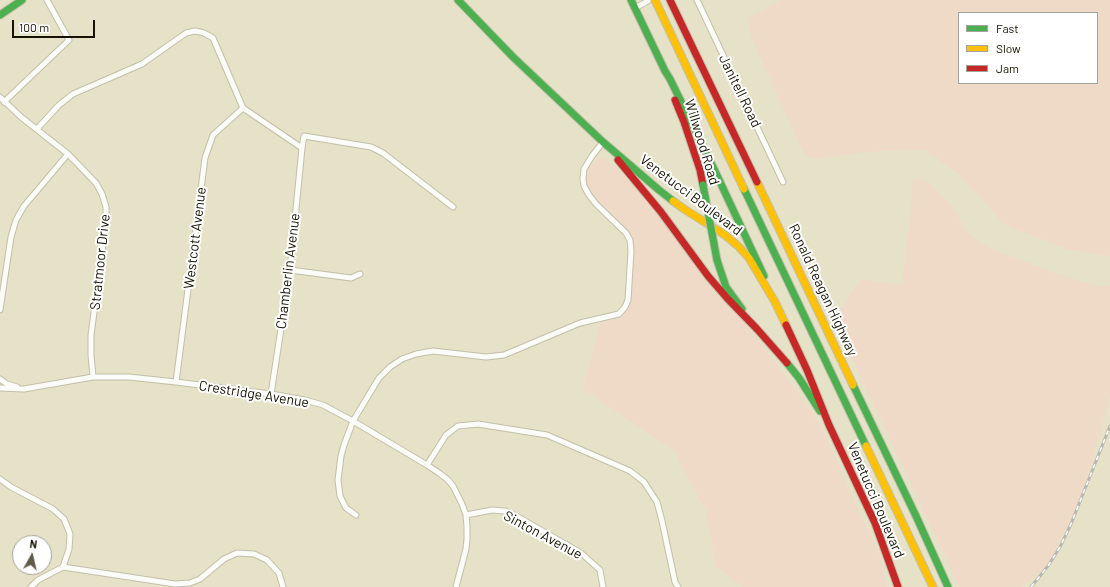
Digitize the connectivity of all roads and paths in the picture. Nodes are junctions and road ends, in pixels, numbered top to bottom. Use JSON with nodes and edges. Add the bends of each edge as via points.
{"nodes":[{"id":1,"x":22,"y":0,"type":"edge"},
{"id":2,"x":47,"y":0,"type":"edge"},
{"id":3,"x":458,"y":0,"type":"edge"},
{"id":4,"x":631,"y":0,"type":"edge"},
{"id":5,"x":697,"y":0,"type":"edge"},
{"id":6,"x":651,"y":1,"type":"edge"},
{"id":7,"x":671,"y":2,"type":"edge"},
{"id":8,"x":635,"y":8,"type":"junction"},
{"id":9,"x":0,"y":15,"type":"edge"},
{"id":10,"x":665,"y":71,"type":"junction"},
{"id":11,"x":2,"y":99,"type":"edge"},
{"id":12,"x":243,"y":108,"type":"junction"},
{"id":13,"x":37,"y":129,"type":"junction"},
{"id":14,"x":603,"y":142,"type":"junction"},
{"id":15,"x":302,"y":148,"type":"junction"},
{"id":16,"x":68,"y":154,"type":"junction"},
{"id":17,"x":783,"y":182,"type":"dead end"},
{"id":18,"x":453,"y":207,"type":"dead end"},
{"id":19,"x":290,"y":270,"type":"junction"},
{"id":20,"x":360,"y":274,"type":"dead end"},
{"id":21,"x":775,"y":302,"type":"junction"},
{"id":22,"x":0,"y":310,"type":"edge"},
{"id":23,"x":757,"y":329,"type":"junction"},
{"id":24,"x":93,"y":376,"type":"junction"},
{"id":25,"x":0,"y":379,"type":"edge"},
{"id":26,"x":176,"y":382,"type":"junction"},
{"id":27,"x":0,"y":388,"type":"edge"},
{"id":28,"x":24,"y":389,"type":"junction"},
{"id":29,"x":271,"y":394,"type":"junction"},
{"id":30,"x":353,"y":421,"type":"junction"},
{"id":31,"x":829,"y":425,"type":"junction"},
{"id":32,"x":427,"y":465,"type":"junction"},
{"id":33,"x":0,"y":479,"type":"edge"},
{"id":34,"x":356,"y":515,"type":"dead end"},
{"id":35,"x":466,"y":515,"type":"junction"},
{"id":36,"x":63,"y":567,"type":"junction"},
{"id":37,"x":32,"y":587,"type":"edge"},
{"id":38,"x":283,"y":587,"type":"edge"},
{"id":39,"x":456,"y":587,"type":"edge"},
{"id":40,"x":603,"y":587,"type":"edge"},
{"id":41,"x":678,"y":587,"type":"edge"},
{"id":42,"x":898,"y":587,"type":"edge"},
{"id":43,"x":933,"y":587,"type":"edge"},
{"id":44,"x":948,"y":587,"type":"edge"}],
"edges":[{"from":1,"to":9,"type":"main road"},
{"from":2,"to":11,"type":"street","via":[[69,40]]},
{"from":3,"to":14,"type":"main road","name":"Venetucci Boulevard"},
{"from":4,"to":8,"type":"main road","name":"Willwood Road"},
{"from":5,"to":17,"type":"street","name":"Janitell Road"},
{"from":6,"to":8,"type":"street"},
{"from":6,"to":43,"type":"main road","name":"Ronald Reagan Highway","via":[[669,30]]},
{"from":7,"to":44,"type":"main road","name":"Ronald Reagan Highway"},
{"from":8,"to":10,"type":"main road","name":"Willwood Road"},
{"from":10,"to":21,"type":"main road","name":"Willwood Road","via":[[714,169]]},
{"from":10,"to":23,"type":"main road","name":"Willwood Road","bridge":true,"via":[[700,170],[722,277],[731,295]]},
{"from":11,"to":13,"type":"street","name":"Stratmoor Drive"},
{"from":12,"to":13,"type":"street","via":[[213,38],[194,31],[186,32],[142,64],[73,94],[58,105]]},
{"from":12,"to":15,"type":"street"},
{"from":12,"to":26,"type":"street","name":"Westcott Avenue","via":[[213,135],[205,158]]},
{"from":13,"to":16,"type":"street","name":"Stratmoor Drive"},
{"from":14,"to":21,"type":"main road","name":"Venetucci Boulevard","via":[[659,190],[738,246],[749,258]]},
{"from":14,"to":23,"type":"main road","name":"Venetucci Boulevard","via":[[661,212],[708,276]]},
{"from":14,"to":30,"type":"street","via":[[584,170],[583,179],[592,199],[630,240],[628,300],[619,314],[580,323],[504,355],[486,357],[433,351],[402,359],[379,378]]},
{"from":15,"to":18,"type":"street","name":"Chamberlin Avenue","via":[[304,136],[371,148],[383,153]]},
{"from":15,"to":19,"type":"street","name":"Chamberlin Avenue"},
{"from":16,"to":22,"type":"street","via":[[24,206],[16,220],[11,236]]},
{"from":16,"to":24,"type":"street","name":"Stratmoor Drive","via":[[96,183],[106,207],[91,335]]},
{"from":19,"to":20,"type":"street","via":[[351,278]]},
{"from":19,"to":29,"type":"street","name":"Chamberlin Avenue"},
{"from":21,"to":31,"type":"main road","name":"Venetucci Boulevard"},
{"from":23,"to":31,"type":"main road","name":"Venetucci Boulevard","via":[[795,372]]},
{"from":24,"to":26,"type":"street","name":"Crestridge Avenue"},
{"from":24,"to":28,"type":"street","name":"Crestridge Avenue"},
{"from":25,"to":28,"type":"street","name":"Crestridge Avenue"},
{"from":26,"to":29,"type":"street","name":"Crestridge Avenue"},
{"from":27,"to":28,"type":"street","name":"Crestridge Avenue"},
{"from":29,"to":30,"type":"street","name":"Crestridge Avenue","via":[[323,405]]},
{"from":30,"to":32,"type":"street","name":"Crestridge Avenue"},
{"from":30,"to":34,"type":"street","via":[[341,456],[338,480],[340,496],[346,508]]},
{"from":31,"to":42,"type":"main road","name":"Venetucci Boulevard","via":[[875,523]]},
{"from":32,"to":35,"type":"street","name":"Crestridge Avenue","via":[[453,486]]},
{"from":32,"to":41,"type":"street","via":[[446,435],[458,426],[478,424],[547,434],[630,471],[644,482],[656,502],[674,582]]},
{"from":33,"to":36,"type":"street","via":[[53,509],[64,519],[70,534],[69,549]]},
{"from":35,"to":39,"type":"street","name":"Crestridge Avenue","via":[[467,539]]},
{"from":35,"to":40,"type":"street","name":"Sinton Avenue","via":[[492,510],[505,511],[516,516],[581,553],[600,570]]},
{"from":36,"to":37,"type":"street","via":[[38,580]]},
{"from":36,"to":38,"type":"street","via":[[175,584],[190,583],[200,579],[224,559],[237,553],[254,554],[267,560],[279,574]]}]}
